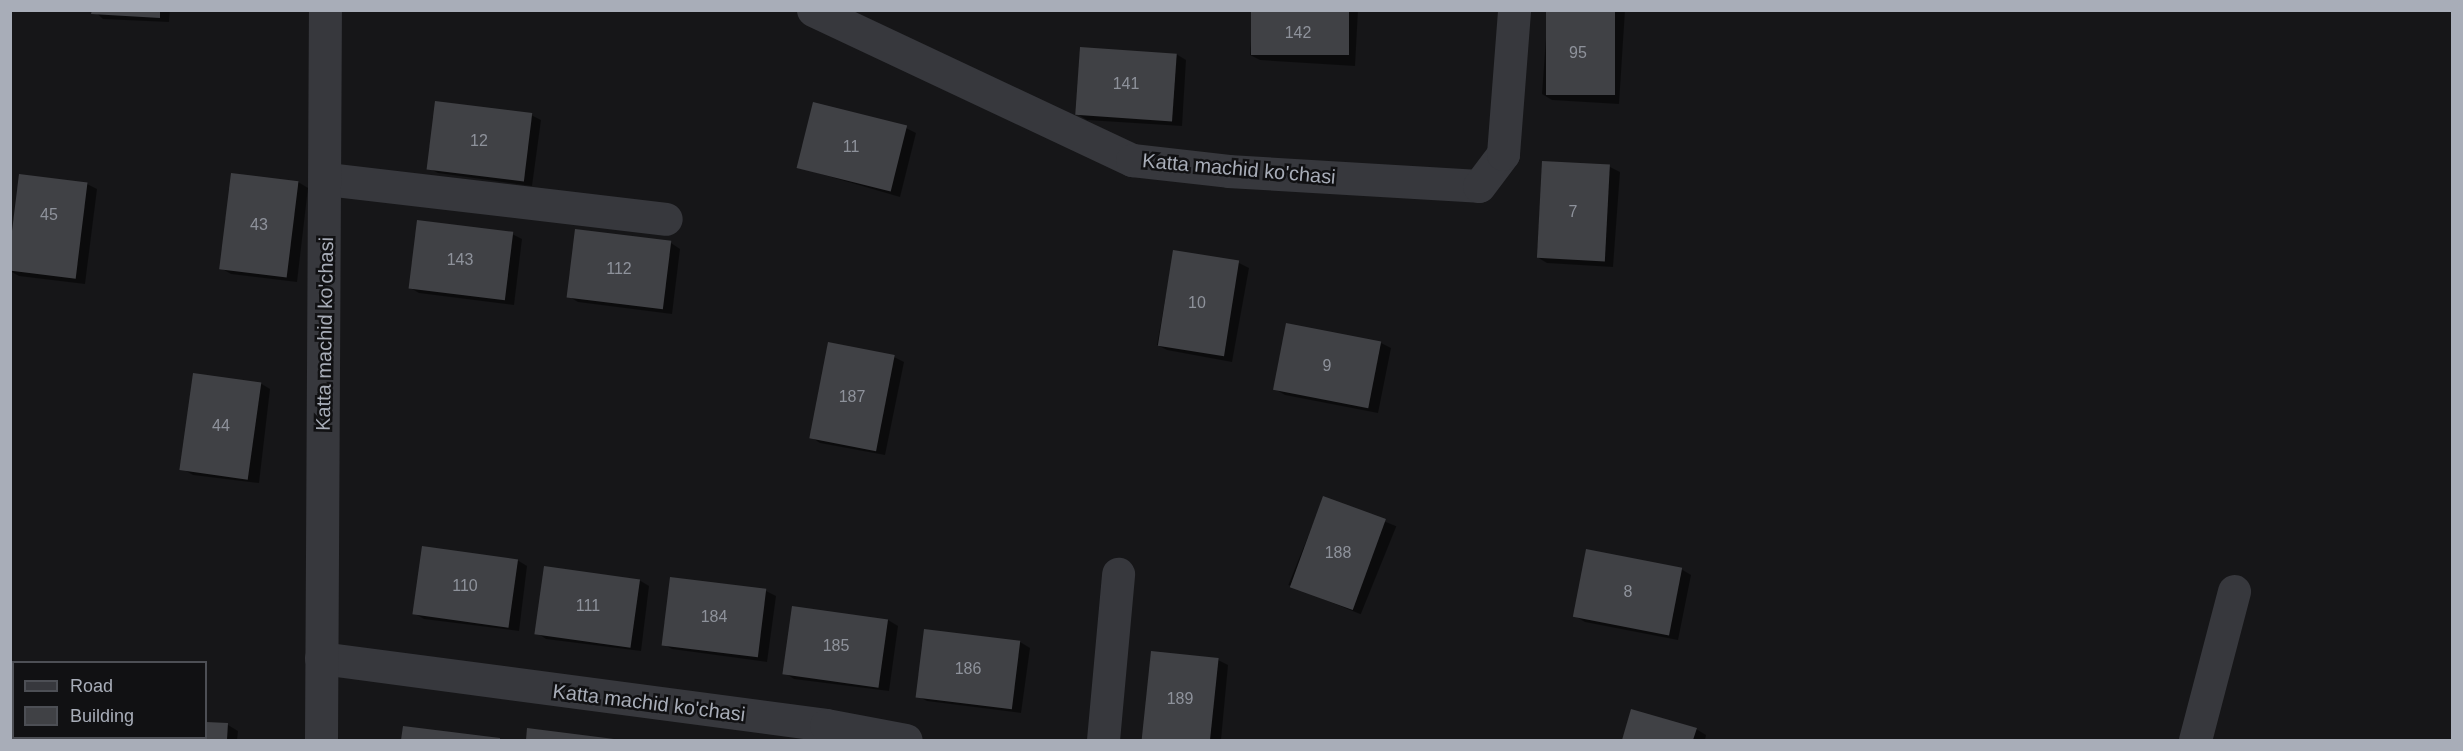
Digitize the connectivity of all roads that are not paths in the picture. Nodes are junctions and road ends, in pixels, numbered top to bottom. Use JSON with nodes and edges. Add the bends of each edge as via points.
{"nodes":[{"id":1,"x":325,"y":10,"type":"edge"},
{"id":2,"x":813,"y":10,"type":"edge"},
{"id":3,"x":1514,"y":10,"type":"edge"},
{"id":4,"x":327,"y":178,"type":"junction"},
{"id":5,"x":666,"y":219,"type":"dead end"},
{"id":6,"x":1118,"y":574,"type":"dead end"},
{"id":7,"x":2234,"y":591,"type":"dead end"},
{"id":8,"x":321,"y":657,"type":"junction"},
{"id":9,"x":321,"y":741,"type":"edge"},
{"id":10,"x":906,"y":741,"type":"edge"},
{"id":11,"x":1103,"y":741,"type":"edge"},
{"id":12,"x":2195,"y":741,"type":"edge"}],
"edges":[{"from":1,"to":4,"type":"street","name":"Katta machid ko'chasi"},
{"from":2,"to":3,"type":"street","name":"Katta machid ko'chasi","via":[[1131,160],[1228,171],[1479,186],[1503,154]]},
{"from":4,"to":5,"type":"street"},
{"from":4,"to":8,"type":"street","name":"Katta machid ko'chasi"},
{"from":6,"to":11,"type":"street"},
{"from":7,"to":12,"type":"street"},
{"from":8,"to":9,"type":"street","name":"Katta machid ko'chasi"},
{"from":8,"to":10,"type":"street","name":"Katta machid ko'chasi","via":[[826,725]]}]}
